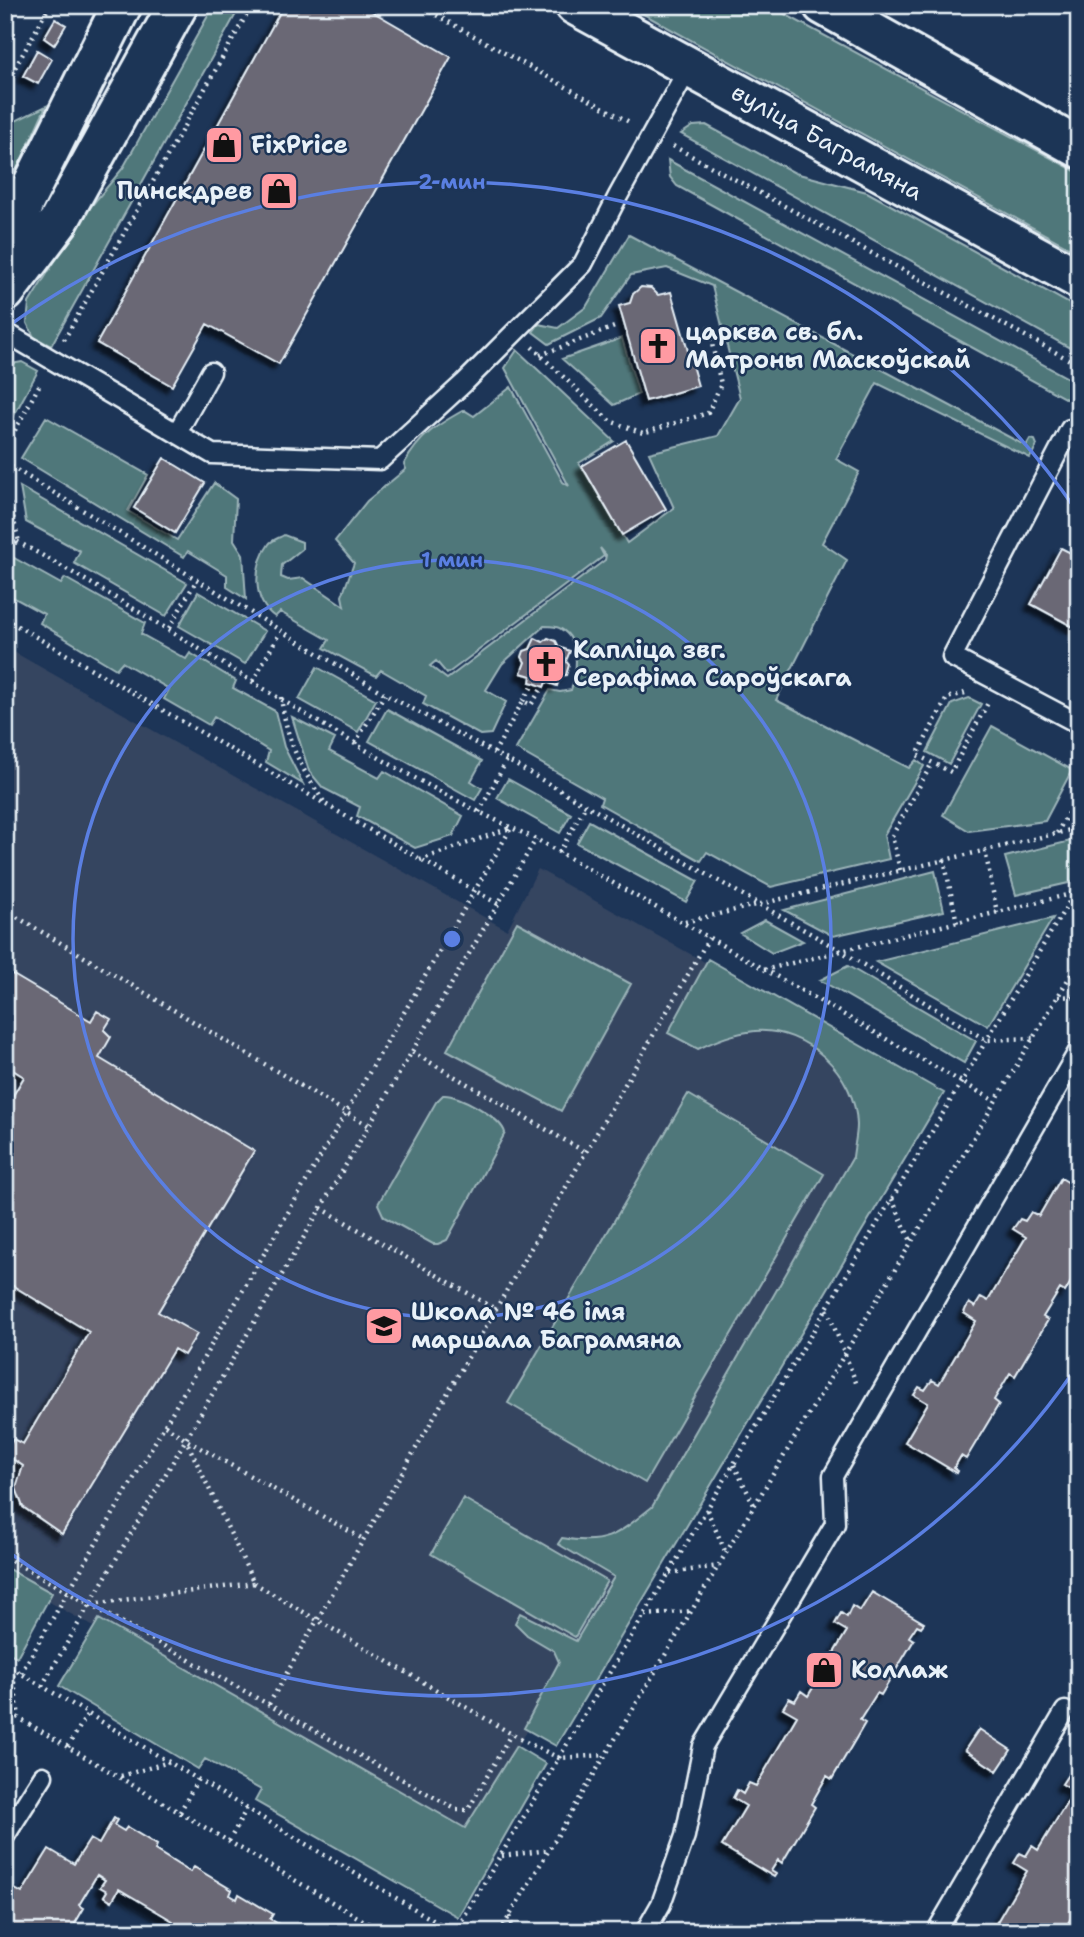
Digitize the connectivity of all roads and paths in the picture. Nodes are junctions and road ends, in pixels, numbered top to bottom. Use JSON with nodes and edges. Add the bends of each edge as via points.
{"nodes":[{"id":1,"x":50,"y":5,"type":"edge"},
{"id":2,"x":122,"y":5,"type":"edge"},
{"id":3,"x":178,"y":5,"type":"edge"},
{"id":4,"x":252,"y":5,"type":"edge"},
{"id":5,"x":418,"y":5,"type":"edge"},
{"id":6,"x":575,"y":5,"type":"edge"},
{"id":7,"x":823,"y":5,"type":"edge"},
{"id":8,"x":689,"y":67,"type":"junction"},
{"id":9,"x":5,"y":86,"type":"edge"},
{"id":10,"x":653,"y":135,"type":"junction"},
{"id":11,"x":1079,"y":148,"type":"edge"},
{"id":12,"x":5,"y":258,"type":"edge"},
{"id":13,"x":1076,"y":278,"type":"edge"},
{"id":14,"x":5,"y":292,"type":"edge"},
{"id":15,"x":708,"y":326,"type":"dead end"},
{"id":16,"x":617,"y":327,"type":"dead end"},
{"id":17,"x":5,"y":332,"type":"edge"},
{"id":18,"x":516,"y":332,"type":"junction"},
{"id":19,"x":540,"y":355,"type":"junction"},
{"id":20,"x":52,"y":361,"type":"junction"},
{"id":21,"x":1079,"y":365,"type":"edge"},
{"id":22,"x":211,"y":372,"type":"dead end"},
{"id":23,"x":177,"y":433,"type":"junction"},
{"id":24,"x":1079,"y":434,"type":"edge"},
{"id":25,"x":5,"y":449,"type":"edge"},
{"id":26,"x":5,"y":463,"type":"edge"},
{"id":27,"x":5,"y":483,"type":"edge"},
{"id":28,"x":5,"y":535,"type":"edge"},
{"id":29,"x":19,"y":542,"type":"junction"},
{"id":30,"x":5,"y":545,"type":"edge"},
{"id":31,"x":196,"y":581,"type":"junction"},
{"id":32,"x":5,"y":619,"type":"edge"},
{"id":33,"x":169,"y":628,"type":"junction"},
{"id":34,"x":280,"y":632,"type":"junction"},
{"id":35,"x":253,"y":681,"type":"junction"},
{"id":36,"x":534,"y":683,"type":"dead end"},
{"id":37,"x":542,"y":686,"type":"dead end"},
{"id":38,"x":967,"y":692,"type":"dead end"},
{"id":39,"x":385,"y":694,"type":"junction"},
{"id":40,"x":281,"y":697,"type":"junction"},
{"id":41,"x":523,"y":701,"type":"junction"},
{"id":42,"x":988,"y":703,"type":"dead end"},
{"id":43,"x":1079,"y":724,"type":"edge"},
{"id":44,"x":355,"y":743,"type":"junction"},
{"id":45,"x":494,"y":753,"type":"junction"},
{"id":46,"x":507,"y":760,"type":"junction"},
{"id":47,"x":932,"y":763,"type":"junction"},
{"id":48,"x":1079,"y":793,"type":"edge"},
{"id":49,"x":586,"y":805,"type":"junction"},
{"id":50,"x":326,"y":806,"type":"junction"},
{"id":51,"x":1079,"y":810,"type":"edge"},
{"id":52,"x":479,"y":812,"type":"junction"},
{"id":53,"x":511,"y":828,"type":"junction"},
{"id":54,"x":1079,"y":828,"type":"edge"},
{"id":55,"x":1068,"y":831,"type":"junction"},
{"id":56,"x":1057,"y":833,"type":"junction"},
{"id":57,"x":536,"y":839,"type":"junction"},
{"id":58,"x":985,"y":850,"type":"junction"},
{"id":59,"x":559,"y":853,"type":"junction"},
{"id":60,"x":944,"y":859,"type":"junction"},
{"id":61,"x":419,"y":860,"type":"junction"},
{"id":62,"x":900,"y":870,"type":"junction"},
{"id":63,"x":1079,"y":885,"type":"edge"},
{"id":64,"x":475,"y":892,"type":"junction"},
{"id":65,"x":1076,"y":893,"type":"edge"},
{"id":66,"x":498,"y":904,"type":"junction"},
{"id":67,"x":756,"y":904,"type":"junction"},
{"id":68,"x":5,"y":910,"type":"edge"},
{"id":69,"x":996,"y":913,"type":"junction"},
{"id":70,"x":683,"y":923,"type":"junction"},
{"id":71,"x":957,"y":923,"type":"junction"},
{"id":72,"x":709,"y":938,"type":"junction"},
{"id":73,"x":841,"y":951,"type":"junction"},
{"id":74,"x":1079,"y":961,"type":"edge"},
{"id":75,"x":764,"y":970,"type":"junction"},
{"id":76,"x":1079,"y":996,"type":"edge"},
{"id":77,"x":1057,"y":997,"type":"junction"},
{"id":78,"x":1033,"y":1038,"type":"junction"},
{"id":79,"x":986,"y":1040,"type":"junction"},
{"id":80,"x":1079,"y":1050,"type":"edge"},
{"id":81,"x":412,"y":1052,"type":"junction"},
{"id":82,"x":962,"y":1082,"type":"junction"},
{"id":83,"x":995,"y":1101,"type":"junction"},
{"id":84,"x":346,"y":1113,"type":"junction"},
{"id":85,"x":369,"y":1126,"type":"junction"},
{"id":86,"x":587,"y":1153,"type":"junction"},
{"id":87,"x":891,"y":1199,"type":"junction"},
{"id":88,"x":321,"y":1208,"type":"junction"},
{"id":89,"x":911,"y":1242,"type":"junction"},
{"id":90,"x":827,"y":1309,"type":"junction"},
{"id":91,"x":497,"y":1310,"type":"junction"},
{"id":92,"x":845,"y":1354,"type":"junction"},
{"id":93,"x":868,"y":1415,"type":"junction"},
{"id":94,"x":165,"y":1424,"type":"junction"},
{"id":95,"x":187,"y":1440,"type":"junction"},
{"id":96,"x":734,"y":1465,"type":"junction"},
{"id":97,"x":754,"y":1506,"type":"junction"},
{"id":98,"x":707,"y":1509,"type":"junction"},
{"id":99,"x":365,"y":1540,"type":"junction"},
{"id":100,"x":726,"y":1554,"type":"junction"},
{"id":101,"x":5,"y":1557,"type":"edge"},
{"id":102,"x":719,"y":1566,"type":"junction"},
{"id":103,"x":669,"y":1573,"type":"junction"},
{"id":104,"x":254,"y":1583,"type":"junction"},
{"id":105,"x":67,"y":1592,"type":"junction"},
{"id":106,"x":91,"y":1604,"type":"junction"},
{"id":107,"x":692,"y":1611,"type":"junction"},
{"id":108,"x":644,"y":1615,"type":"junction"},
{"id":109,"x":319,"y":1621,"type":"junction"},
{"id":110,"x":5,"y":1664,"type":"edge"},
{"id":111,"x":12,"y":1668,"type":"junction"},
{"id":112,"x":21,"y":1674,"type":"junction"},
{"id":113,"x":42,"y":1686,"type":"junction"},
{"id":114,"x":269,"y":1704,"type":"junction"},
{"id":115,"x":5,"y":1710,"type":"edge"},
{"id":116,"x":1065,"y":1711,"type":"dead end"},
{"id":117,"x":88,"y":1713,"type":"junction"},
{"id":118,"x":19,"y":1718,"type":"junction"},
{"id":119,"x":511,"y":1734,"type":"junction"},
{"id":120,"x":68,"y":1746,"type":"junction"},
{"id":121,"x":606,"y":1755,"type":"junction"},
{"id":122,"x":559,"y":1758,"type":"junction"},
{"id":123,"x":170,"y":1762,"type":"junction"},
{"id":124,"x":43,"y":1776,"type":"dead end"},
{"id":125,"x":120,"y":1777,"type":"junction"},
{"id":126,"x":198,"y":1779,"type":"junction"},
{"id":127,"x":247,"y":1808,"type":"junction"},
{"id":128,"x":180,"y":1812,"type":"junction"},
{"id":129,"x":5,"y":1836,"type":"edge"},
{"id":130,"x":229,"y":1841,"type":"junction"},
{"id":131,"x":549,"y":1850,"type":"junction"},
{"id":132,"x":501,"y":1856,"type":"junction"},
{"id":133,"x":510,"y":1916,"type":"junction"},
{"id":134,"x":383,"y":1932,"type":"edge"},
{"id":135,"x":454,"y":1932,"type":"edge"},
{"id":136,"x":500,"y":1932,"type":"edge"},
{"id":137,"x":513,"y":1932,"type":"edge"},
{"id":138,"x":645,"y":1932,"type":"edge"},
{"id":139,"x":936,"y":1932,"type":"edge"}],
"edges":[{"from":1,"to":9,"type":"path"},
{"from":2,"to":12,"type":"street","via":[[24,202]]},
{"from":3,"to":14,"type":"street","via":[[60,221]]},
{"from":4,"to":20,"type":"path"},
{"from":5,"to":10,"type":"path"},
{"from":6,"to":8,"type":"street","name":"вуліца Баграмяна"},
{"from":7,"to":11,"type":"street"},
{"from":8,"to":10,"type":"lane"},
{"from":8,"to":13,"type":"street","name":"вуліца Баграмяна"},
{"from":10,"to":18,"type":"lane","via":[[583,264]]},
{"from":10,"to":21,"type":"path"},
{"from":15,"to":19,"type":"path","via":[[721,384],[708,413],[643,432],[611,421]]},
{"from":16,"to":19,"type":"path"},
{"from":17,"to":20,"type":"lane"},
{"from":18,"to":19,"type":"path"},
{"from":18,"to":23,"type":"lane","via":[[380,460],[212,454]]},
{"from":20,"to":23,"type":"lane"},
{"from":20,"to":25,"type":"path"},
{"from":22,"to":23,"type":"lane"},
{"from":24,"to":43,"type":"lane","via":[[1070,429],[953,657]]},
{"from":26,"to":31,"type":"path"},
{"from":27,"to":29,"type":"path"},
{"from":28,"to":29,"type":"path"},
{"from":29,"to":30,"type":"path"},
{"from":29,"to":33,"type":"path"},
{"from":31,"to":33,"type":"path"},
{"from":31,"to":34,"type":"path"},
{"from":32,"to":50,"type":"path"},
{"from":33,"to":35,"type":"path"},
{"from":34,"to":35,"type":"path"},
{"from":34,"to":39,"type":"path"},
{"from":35,"to":40,"type":"path"},
{"from":36,"to":41,"type":"path"},
{"from":37,"to":41,"type":"path","via":[[531,705]]},
{"from":38,"to":47,"type":"path","via":[[947,698],[917,755]]},
{"from":39,"to":44,"type":"path"},
{"from":39,"to":45,"type":"path"},
{"from":40,"to":44,"type":"path"},
{"from":40,"to":50,"type":"path","via":[[301,767]]},
{"from":41,"to":45,"type":"path"},
{"from":42,"to":47,"type":"path","via":[[951,772]]},
{"from":44,"to":52,"type":"path"},
{"from":45,"to":46,"type":"path"},
{"from":46,"to":49,"type":"path"},
{"from":46,"to":52,"type":"path"},
{"from":47,"to":62,"type":"path","via":[[892,836]]},
{"from":48,"to":56,"type":"path"},
{"from":49,"to":59,"type":"path"},
{"from":49,"to":67,"type":"path"},
{"from":50,"to":61,"type":"path"},
{"from":51,"to":55,"type":"path"},
{"from":52,"to":53,"type":"path"},
{"from":53,"to":57,"type":"path"},
{"from":53,"to":61,"type":"path"},
{"from":53,"to":64,"type":"path"},
{"from":54,"to":55,"type":"path"},
{"from":55,"to":56,"type":"path"},
{"from":56,"to":58,"type":"path"},
{"from":57,"to":59,"type":"path"},
{"from":57,"to":66,"type":"path"},
{"from":58,"to":60,"type":"path"},
{"from":58,"to":69,"type":"path"},
{"from":59,"to":70,"type":"path"},
{"from":60,"to":62,"type":"path"},
{"from":60,"to":71,"type":"path"},
{"from":61,"to":64,"type":"path"},
{"from":62,"to":67,"type":"path"},
{"from":63,"to":65,"type":"path"},
{"from":64,"to":66,"type":"path"},
{"from":64,"to":84,"type":"path"},
{"from":65,"to":69,"type":"path"},
{"from":65,"to":79,"type":"path"},
{"from":66,"to":81,"type":"path"},
{"from":67,"to":70,"type":"path"},
{"from":67,"to":73,"type":"path"},
{"from":68,"to":84,"type":"path"},
{"from":69,"to":71,"type":"path"},
{"from":70,"to":72,"type":"path"},
{"from":71,"to":73,"type":"path"},
{"from":72,"to":75,"type":"path"},
{"from":72,"to":86,"type":"path"},
{"from":73,"to":75,"type":"path"},
{"from":73,"to":79,"type":"path"},
{"from":74,"to":77,"type":"path"},
{"from":75,"to":82,"type":"path"},
{"from":76,"to":77,"type":"path"},
{"from":77,"to":78,"type":"path"},
{"from":78,"to":79,"type":"path"},
{"from":78,"to":83,"type":"path"},
{"from":79,"to":82,"type":"path"},
{"from":80,"to":93,"type":"lane"},
{"from":81,"to":85,"type":"path"},
{"from":81,"to":86,"type":"path"},
{"from":82,"to":83,"type":"path"},
{"from":82,"to":87,"type":"path"},
{"from":83,"to":89,"type":"path"},
{"from":84,"to":85,"type":"path"},
{"from":84,"to":94,"type":"path"},
{"from":85,"to":88,"type":"path"},
{"from":86,"to":91,"type":"path"},
{"from":87,"to":89,"type":"path"},
{"from":87,"to":90,"type":"path"},
{"from":88,"to":91,"type":"path"},
{"from":88,"to":95,"type":"path"},
{"from":89,"to":92,"type":"path"},
{"from":90,"to":92,"type":"path"},
{"from":90,"to":96,"type":"path"},
{"from":91,"to":99,"type":"path"},
{"from":92,"to":93,"type":"path"},
{"from":92,"to":97,"type":"path"},
{"from":93,"to":138,"type":"lane","via":[[833,1476],[835,1524],[703,1746],[685,1836],[661,1904]]},
{"from":94,"to":95,"type":"path"},
{"from":94,"to":105,"type":"path"},
{"from":95,"to":99,"type":"path"},
{"from":95,"to":104,"type":"path"},
{"from":95,"to":106,"type":"path"},
{"from":96,"to":97,"type":"path"},
{"from":96,"to":98,"type":"path"},
{"from":97,"to":100,"type":"path"},
{"from":98,"to":100,"type":"path"},
{"from":98,"to":103,"type":"path"},
{"from":99,"to":109,"type":"path"},
{"from":100,"to":102,"type":"path"},
{"from":101,"to":105,"type":"path"},
{"from":102,"to":103,"type":"path"},
{"from":102,"to":107,"type":"path"},
{"from":103,"to":108,"type":"path"},
{"from":104,"to":106,"type":"path"},
{"from":104,"to":109,"type":"path"},
{"from":105,"to":106,"type":"path"},
{"from":105,"to":112,"type":"path"},
{"from":106,"to":113,"type":"path"},
{"from":106,"to":114,"type":"path"},
{"from":107,"to":108,"type":"path"},
{"from":107,"to":121,"type":"path"},
{"from":108,"to":122,"type":"path"},
{"from":109,"to":114,"type":"path"},
{"from":109,"to":119,"type":"path"},
{"from":110,"to":111,"type":"path"},
{"from":111,"to":112,"type":"path"},
{"from":111,"to":118,"type":"path"},
{"from":112,"to":113,"type":"path"},
{"from":113,"to":117,"type":"path"},
{"from":114,"to":119,"type":"path","via":[[457,1811],[468,1810]]},
{"from":115,"to":118,"type":"path"},
{"from":116,"to":139,"type":"lane"},
{"from":117,"to":120,"type":"path"},
{"from":117,"to":123,"type":"path"},
{"from":118,"to":120,"type":"path"},
{"from":119,"to":122,"type":"path"},
{"from":120,"to":125,"type":"path"},
{"from":121,"to":122,"type":"path"},
{"from":121,"to":131,"type":"path"},
{"from":122,"to":132,"type":"path"},
{"from":123,"to":125,"type":"path"},
{"from":123,"to":126,"type":"path"},
{"from":124,"to":129,"type":"lane"},
{"from":125,"to":128,"type":"path"},
{"from":126,"to":127,"type":"path"},
{"from":126,"to":128,"type":"path"},
{"from":127,"to":130,"type":"path"},
{"from":127,"to":135,"type":"path"},
{"from":128,"to":130,"type":"path"},
{"from":130,"to":134,"type":"path"},
{"from":131,"to":132,"type":"path"},
{"from":131,"to":133,"type":"path"},
{"from":132,"to":135,"type":"path"},
{"from":133,"to":136,"type":"path"},
{"from":133,"to":137,"type":"path"}]}
